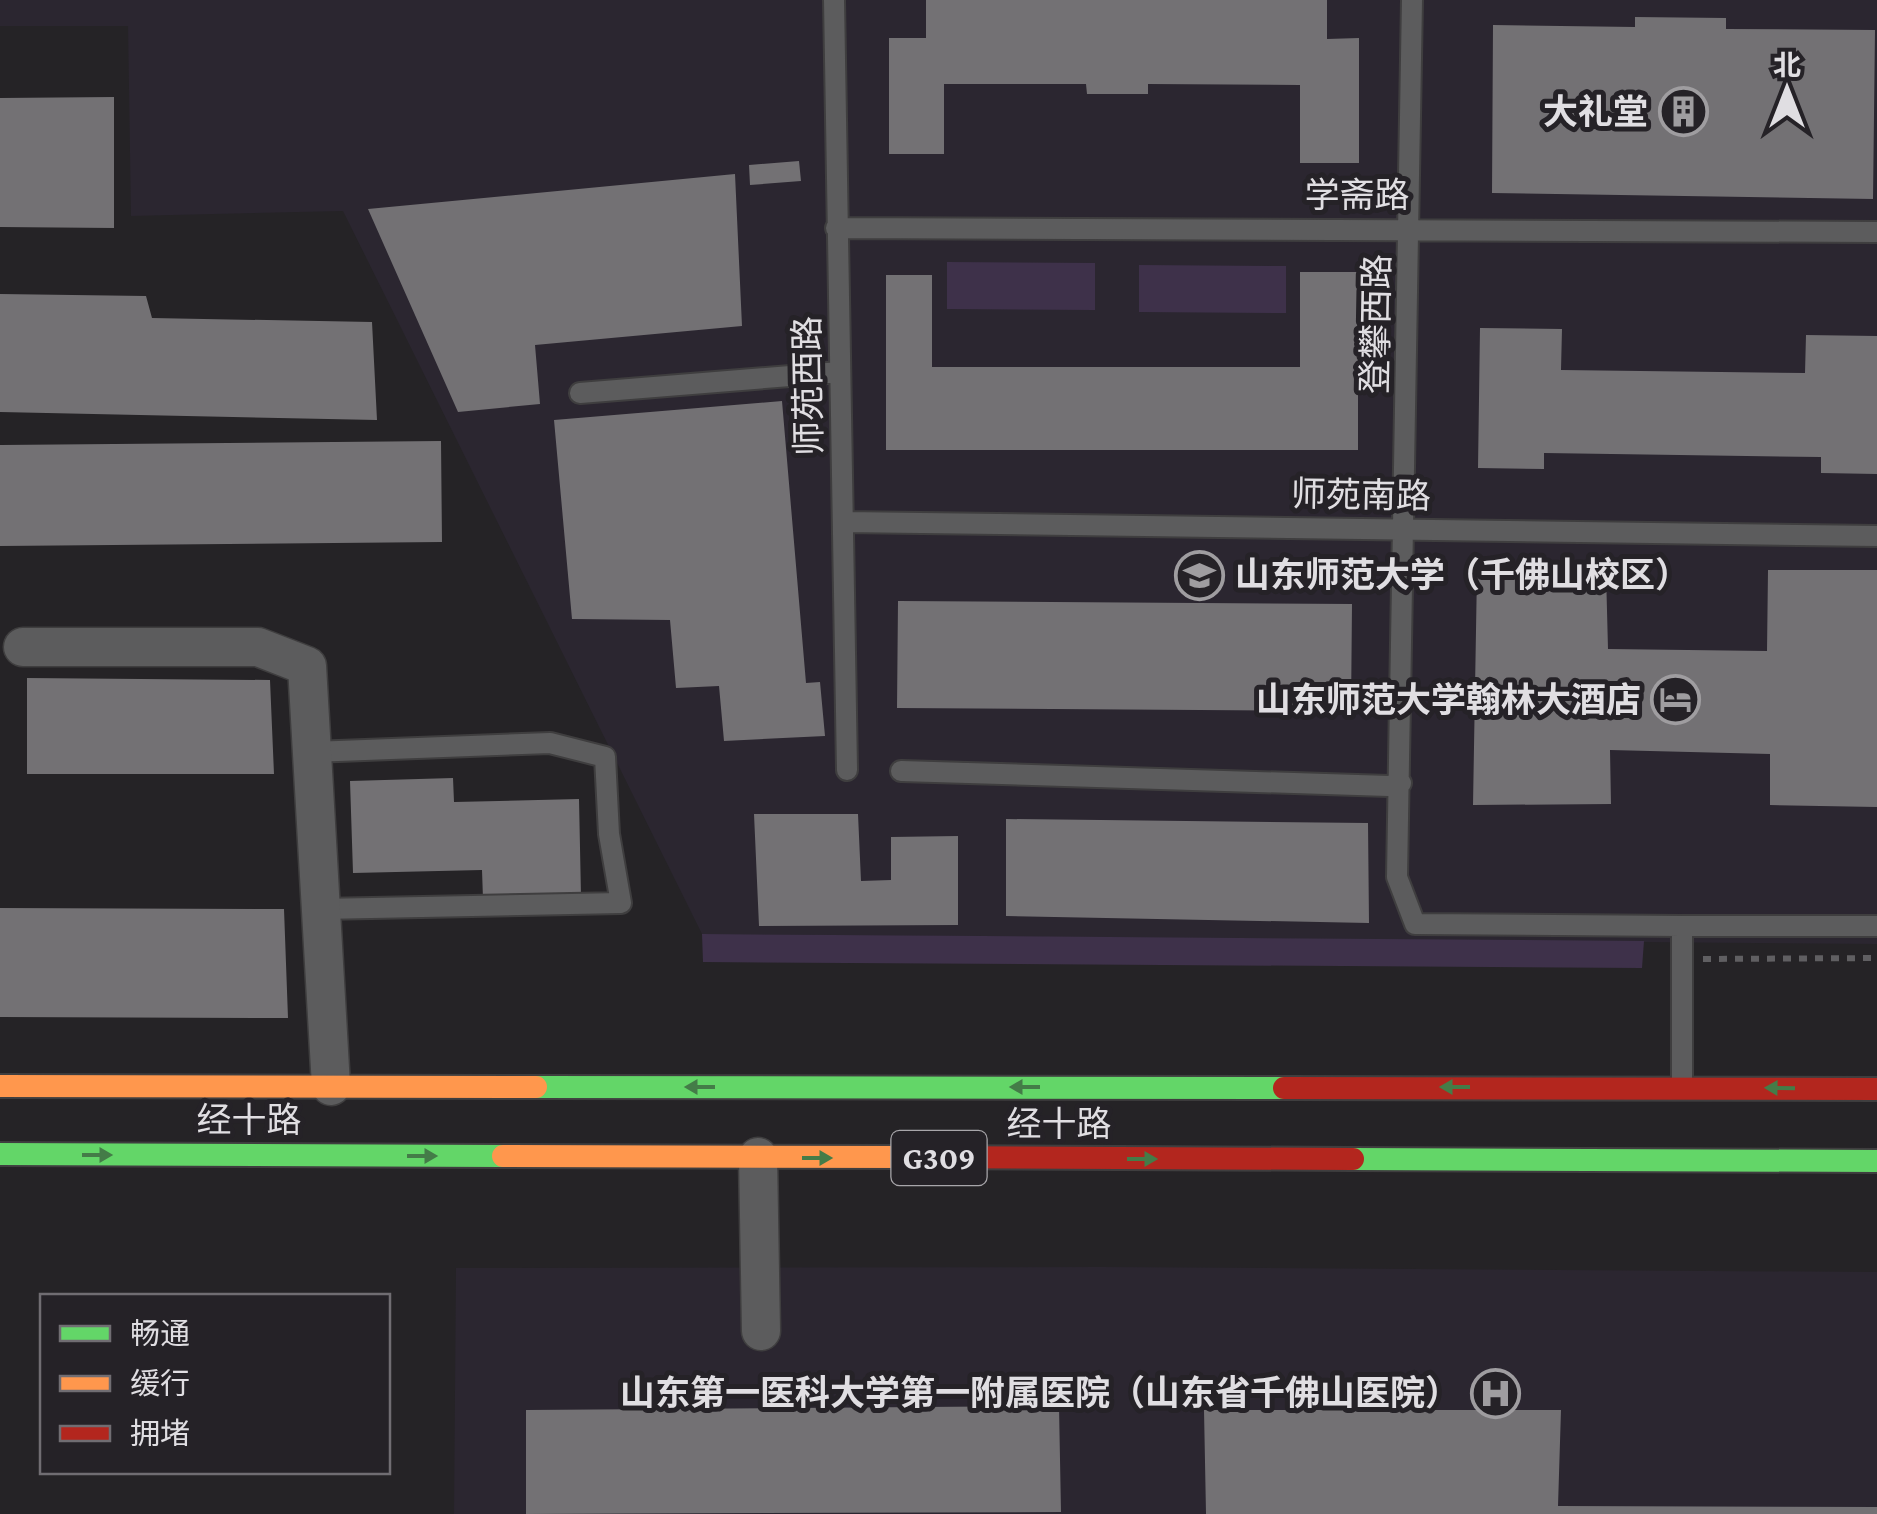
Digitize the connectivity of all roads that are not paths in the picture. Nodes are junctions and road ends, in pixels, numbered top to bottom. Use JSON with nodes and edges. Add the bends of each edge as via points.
{"nodes":[{"id":1,"x":834,"y":0,"type":"edge"},
{"id":2,"x":1412,"y":0,"type":"edge"},
{"id":3,"x":1409,"y":227,"type":"junction"},
{"id":4,"x":836,"y":228,"type":"junction"},
{"id":5,"x":1877,"y":232,"type":"edge"},
{"id":6,"x":840,"y":372,"type":"junction"},
{"id":7,"x":580,"y":393,"type":"dead end"},
{"id":8,"x":844,"y":522,"type":"junction"},
{"id":9,"x":1406,"y":528,"type":"junction"},
{"id":10,"x":1877,"y":536,"type":"edge"},
{"id":11,"x":23,"y":647,"type":"dead end"},
{"id":12,"x":312,"y":752,"type":"junction"},
{"id":13,"x":847,"y":770,"type":"dead end"},
{"id":14,"x":901,"y":771,"type":"dead end"},
{"id":15,"x":1401,"y":783,"type":"junction"},
{"id":16,"x":321,"y":910,"type":"junction"},
{"id":17,"x":1682,"y":926,"type":"junction"},
{"id":18,"x":1877,"y":926,"type":"edge"},
{"id":19,"x":0,"y":1086,"type":"edge"},
{"id":20,"x":332,"y":1086,"type":"junction"},
{"id":21,"x":1682,"y":1087,"type":"junction"},
{"id":22,"x":1877,"y":1089,"type":"edge"},
{"id":23,"x":0,"y":1154,"type":"edge"},
{"id":24,"x":758,"y":1158,"type":"junction"},
{"id":25,"x":1877,"y":1161,"type":"edge"},
{"id":26,"x":760,"y":1331,"type":"dead end"}],
"edges":[{"from":1,"to":4,"type":"lane","name":"师苑西路"},
{"from":2,"to":3,"type":"lane","name":"登攀西路"},
{"from":3,"to":4,"type":"lane","name":"学斋路"},
{"from":3,"to":5,"type":"lane","name":"学斋路"},
{"from":3,"to":9,"type":"lane","name":"登攀西路"},
{"from":4,"to":6,"type":"lane","name":"师苑西路"},
{"from":6,"to":7,"type":"lane"},
{"from":6,"to":8,"type":"lane","name":"师苑西路"},
{"from":8,"to":9,"type":"lane","name":"师苑南路"},
{"from":8,"to":13,"type":"lane","name":"师苑西路"},
{"from":9,"to":10,"type":"lane","name":"师苑南路"},
{"from":9,"to":15,"type":"lane","name":"登攀西路"},
{"from":11,"to":12,"type":"street","via":[[258,647],[307,666]]},
{"from":12,"to":16,"type":"street"},
{"from":12,"to":16,"type":"lane","via":[[550,743],[605,757],[621,903]]},
{"from":14,"to":15,"type":"lane"},
{"from":15,"to":17,"type":"lane","name":"登攀西路","via":[[1397,877],[1415,924]]},
{"from":16,"to":20,"type":"street"},
{"from":17,"to":18,"type":"lane"},
{"from":17,"to":21,"type":"lane"},
{"from":19,"to":20,"type":"highway","name":"经十路","number":"G309"},
{"from":21,"to":20,"type":"highway","name":"经十路","number":"G309","one_way":true},
{"from":22,"to":21,"type":"highway","name":"经十路","number":"G309","one_way":true},
{"from":23,"to":24,"type":"highway","name":"经十路","number":"G309","one_way":true},
{"from":24,"to":25,"type":"highway","name":"经十路","number":"G309","one_way":true},
{"from":24,"to":26,"type":"street"}]}
